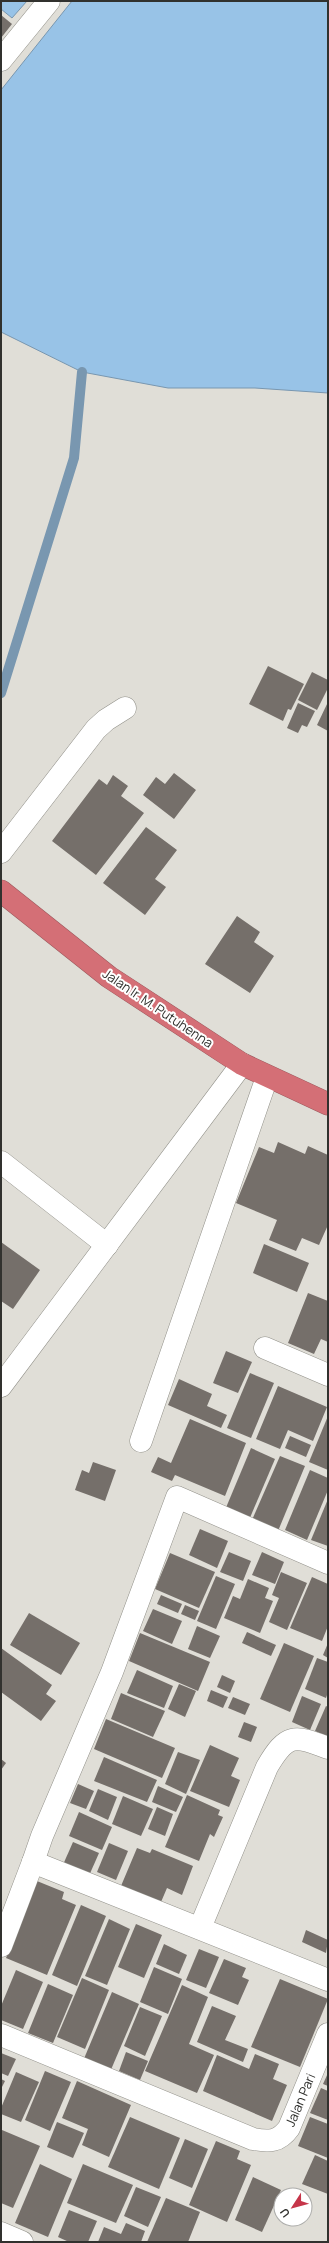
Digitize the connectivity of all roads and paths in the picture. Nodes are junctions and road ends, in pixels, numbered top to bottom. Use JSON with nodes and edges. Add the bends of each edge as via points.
{"nodes":[{"id":1,"x":49,"y":1,"type":"edge"},
{"id":2,"x":1,"y":60,"type":"edge"},
{"id":3,"x":126,"y":708,"type":"dead end"},
{"id":4,"x":1,"y":852,"type":"edge"},
{"id":5,"x":1,"y":891,"type":"edge"},
{"id":6,"x":242,"y":1064,"type":"junction"},
{"id":7,"x":267,"y":1077,"type":"junction"},
{"id":8,"x":328,"y":1104,"type":"edge"},
{"id":9,"x":1,"y":1162,"type":"edge"},
{"id":10,"x":107,"y":1244,"type":"junction"},
{"id":11,"x":265,"y":1348,"type":"dead end"},
{"id":12,"x":328,"y":1375,"type":"edge"},
{"id":13,"x":1,"y":1386,"type":"edge"},
{"id":14,"x":141,"y":1441,"type":"dead end"},
{"id":15,"x":328,"y":1563,"type":"edge"},
{"id":16,"x":328,"y":1748,"type":"edge"},
{"id":17,"x":33,"y":1862,"type":"junction"},
{"id":18,"x":200,"y":1928,"type":"junction"},
{"id":19,"x":1,"y":1946,"type":"edge"},
{"id":20,"x":328,"y":1980,"type":"edge"},
{"id":21,"x":328,"y":2034,"type":"edge"},
{"id":22,"x":1,"y":2035,"type":"edge"},
{"id":23,"x":1,"y":2233,"type":"edge"},
{"id":24,"x":22,"y":2242,"type":"edge"}],
"edges":[{"from":1,"to":2,"type":"street"},
{"from":3,"to":4,"type":"street","via":[[96,729]]},
{"from":5,"to":6,"type":"highway","name":"Jalan Ir. M. Putuhenna","via":[[109,977]]},
{"from":6,"to":7,"type":"highway","name":"Jalan Ir. M. Putuhenna"},
{"from":6,"to":10,"type":"street"},
{"from":7,"to":8,"type":"highway","name":"Jalan Ir. M. Putuhenna"},
{"from":7,"to":14,"type":"street"},
{"from":9,"to":10,"type":"street"},
{"from":10,"to":13,"type":"street"},
{"from":11,"to":12,"type":"street"},
{"from":15,"to":17,"type":"street","via":[[177,1497],[112,1672]]},
{"from":16,"to":18,"type":"street","via":[[304,1739],[293,1738],[275,1754],[267,1767]]},
{"from":17,"to":18,"type":"street"},
{"from":17,"to":19,"type":"street"},
{"from":18,"to":20,"type":"street"},
{"from":21,"to":22,"type":"street","name":"Jalan Pari","via":[[289,2128],[283,2136],[267,2142],[253,2139]]},
{"from":23,"to":24,"type":"street"}]}
